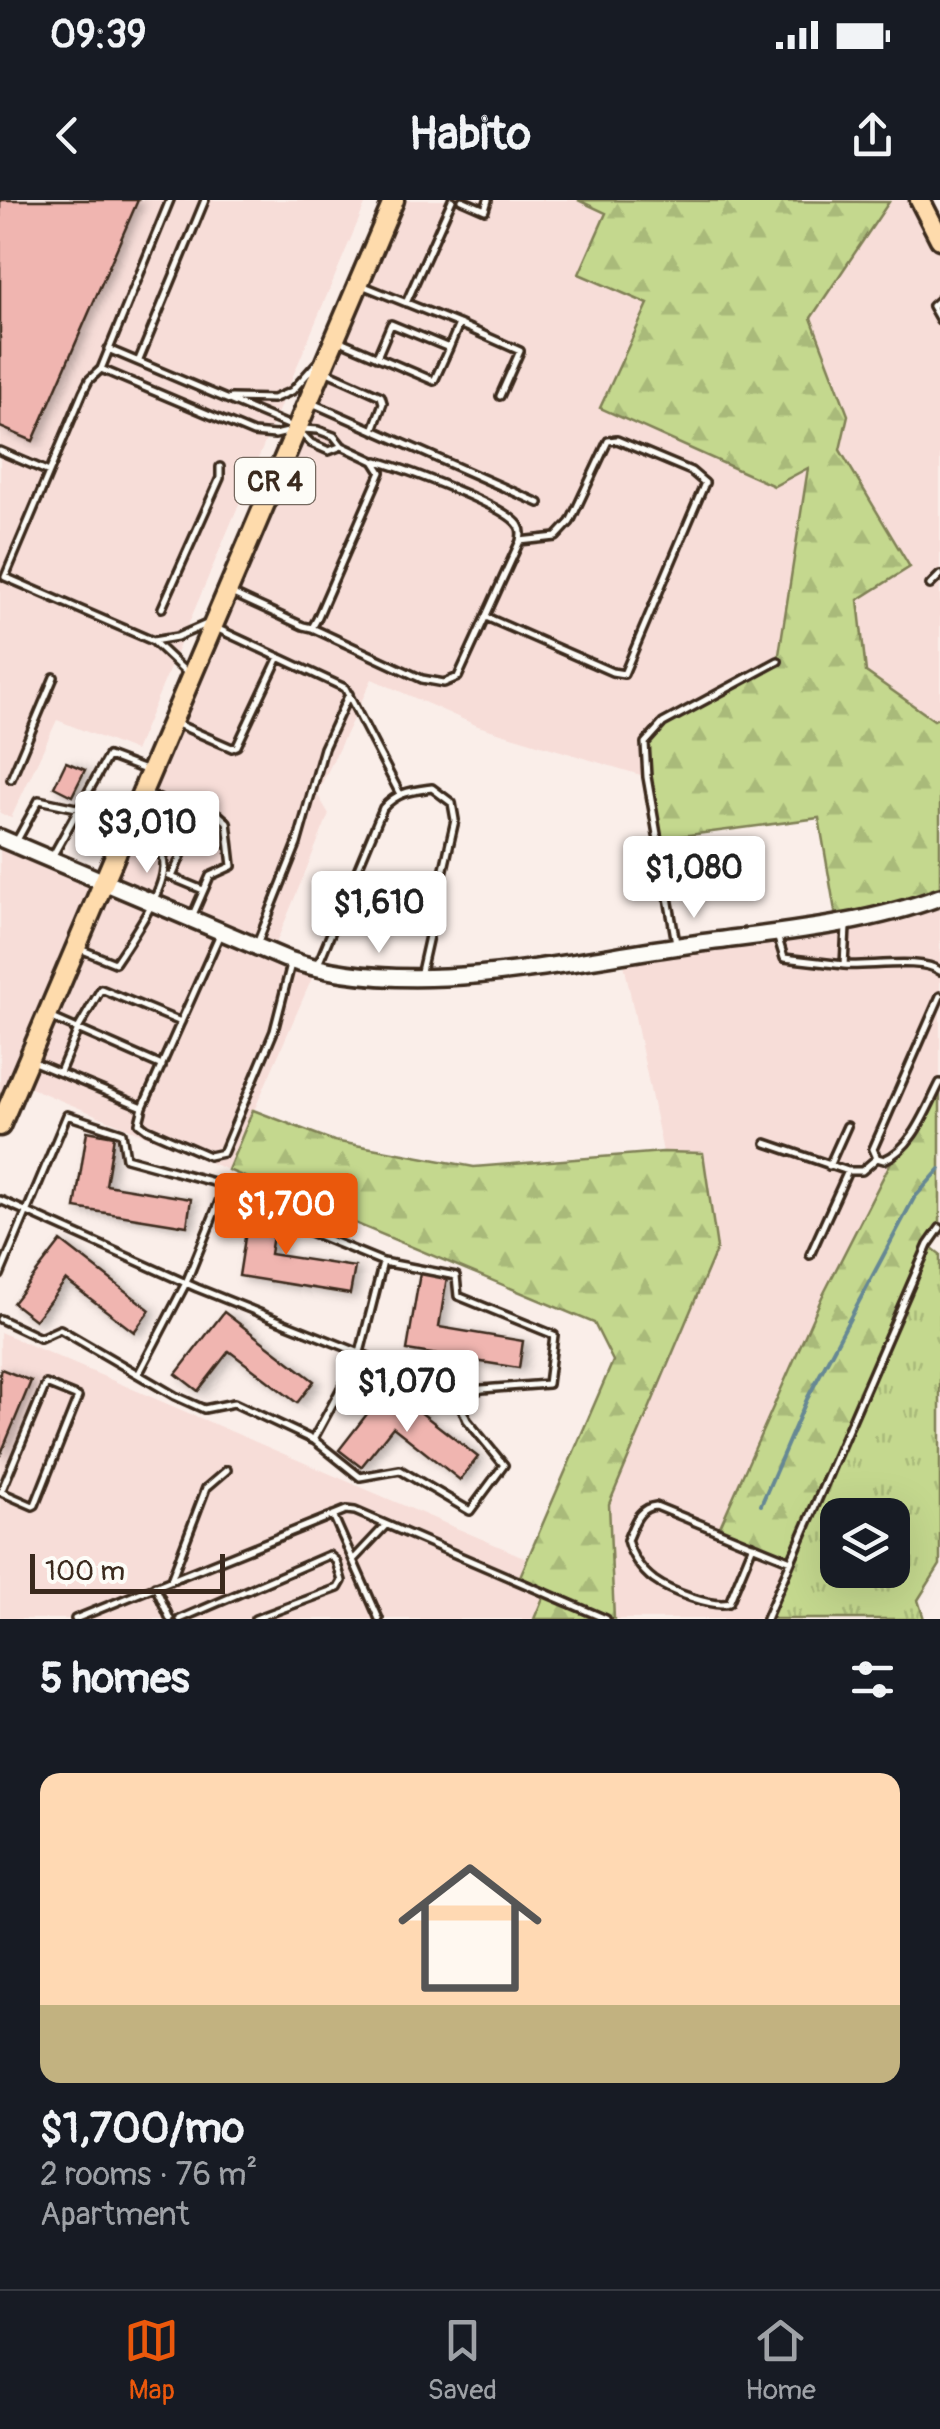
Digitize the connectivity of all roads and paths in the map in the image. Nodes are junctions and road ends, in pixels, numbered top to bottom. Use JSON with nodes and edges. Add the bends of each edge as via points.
{"nodes":[{"id":1,"x":170,"y":200,"type":"edge"},
{"id":2,"x":206,"y":200,"type":"edge"},
{"id":3,"x":397,"y":200,"type":"edge"},
{"id":4,"x":452,"y":200,"type":"edge"},
{"id":5,"x":462,"y":200,"type":"edge"},
{"id":6,"x":488,"y":200,"type":"edge"},
{"id":7,"x":920,"y":200,"type":"edge"},
{"id":8,"x":940,"y":238,"type":"edge"},
{"id":9,"x":359,"y":284,"type":"junction"},
{"id":10,"x":940,"y":299,"type":"edge"},
{"id":11,"x":406,"y":303,"type":"junction"},
{"id":12,"x":940,"y":320,"type":"edge"},
{"id":13,"x":459,"y":324,"type":"junction"},
{"id":14,"x":333,"y":346,"type":"junction"},
{"id":15,"x":449,"y":348,"type":"junction"},
{"id":16,"x":108,"y":349,"type":"junction"},
{"id":17,"x":377,"y":357,"type":"junction"},
{"id":18,"x":139,"y":360,"type":"junction"},
{"id":19,"x":102,"y":369,"type":"junction"},
{"id":20,"x":322,"y":370,"type":"junction"},
{"id":21,"x":500,"y":396,"type":"dead end"},
{"id":22,"x":225,"y":398,"type":"junction"},
{"id":23,"x":309,"y":401,"type":"junction"},
{"id":24,"x":297,"y":429,"type":"junction"},
{"id":25,"x":373,"y":430,"type":"junction"},
{"id":26,"x":342,"y":446,"type":"junction"},
{"id":27,"x":0,"y":452,"type":"edge"},
{"id":28,"x":374,"y":460,"type":"junction"},
{"id":29,"x":220,"y":467,"type":"dead end"},
{"id":30,"x":49,"y":472,"type":"junction"},
{"id":31,"x":539,"y":503,"type":"dead end"},
{"id":32,"x":520,"y":541,"type":"junction"},
{"id":33,"x":940,"y":575,"type":"edge"},
{"id":34,"x":3,"y":576,"type":"edge"},
{"id":35,"x":930,"y":585,"type":"dead end"},
{"id":36,"x":228,"y":592,"type":"junction"},
{"id":37,"x":162,"y":608,"type":"dead end"},
{"id":38,"x":486,"y":617,"type":"junction"},
{"id":39,"x":215,"y":623,"type":"junction"},
{"id":40,"x":312,"y":628,"type":"junction"},
{"id":41,"x":153,"y":641,"type":"junction"},
{"id":42,"x":279,"y":657,"type":"junction"},
{"id":43,"x":778,"y":661,"type":"dead end"},
{"id":44,"x":54,"y":677,"type":"dead end"},
{"id":45,"x":191,"y":678,"type":"junction"},
{"id":46,"x":349,"y":694,"type":"junction"},
{"id":47,"x":172,"y":722,"type":"junction"},
{"id":48,"x":151,"y":772,"type":"junction"},
{"id":49,"x":11,"y":779,"type":"dead end"},
{"id":50,"x":142,"y":792,"type":"junction"},
{"id":51,"x":400,"y":794,"type":"junction"},
{"id":52,"x":166,"y":802,"type":"junction"},
{"id":53,"x":81,"y":808,"type":"junction"},
{"id":54,"x":181,"y":809,"type":"junction"},
{"id":55,"x":198,"y":816,"type":"junction"},
{"id":56,"x":175,"y":823,"type":"dead end"},
{"id":57,"x":128,"y":828,"type":"junction"},
{"id":58,"x":169,"y":838,"type":"dead end"},
{"id":59,"x":7,"y":842,"type":"edge"},
{"id":60,"x":148,"y":846,"type":"junction"},
{"id":61,"x":162,"y":855,"type":"junction"},
{"id":62,"x":50,"y":859,"type":"junction"},
{"id":63,"x":164,"y":874,"type":"junction"},
{"id":64,"x":172,"y":877,"type":"junction"},
{"id":65,"x":104,"y":882,"type":"junction"},
{"id":66,"x":203,"y":890,"type":"junction"},
{"id":67,"x":940,"y":896,"type":"edge"},
{"id":68,"x":151,"y":903,"type":"junction"},
{"id":69,"x":191,"y":920,"type":"junction"},
{"id":70,"x":846,"y":922,"type":"junction"},
{"id":71,"x":220,"y":932,"type":"junction"},
{"id":72,"x":776,"y":932,"type":"junction"},
{"id":73,"x":676,"y":946,"type":"junction"},
{"id":74,"x":76,"y":947,"type":"junction"},
{"id":75,"x":256,"y":948,"type":"junction"},
{"id":76,"x":292,"y":961,"type":"junction"},
{"id":77,"x":844,"y":965,"type":"junction"},
{"id":78,"x":316,"y":969,"type":"junction"},
{"id":79,"x":940,"y":971,"type":"edge"},
{"id":80,"x":419,"y":979,"type":"junction"},
{"id":81,"x":940,"y":996,"type":"edge"},
{"id":82,"x":47,"y":1016,"type":"junction"},
{"id":83,"x":182,"y":1022,"type":"junction"},
{"id":84,"x":78,"y":1030,"type":"junction"},
{"id":85,"x":28,"y":1059,"type":"junction"},
{"id":86,"x":162,"y":1066,"type":"junction"},
{"id":87,"x":60,"y":1072,"type":"junction"},
{"id":88,"x":940,"y":1083,"type":"edge"},
{"id":89,"x":142,"y":1106,"type":"junction"},
{"id":90,"x":0,"y":1126,"type":"edge"},
{"id":91,"x":847,"y":1126,"type":"dead end"},
{"id":92,"x":766,"y":1143,"type":"dead end"},
{"id":93,"x":877,"y":1158,"type":"junction"},
{"id":94,"x":829,"y":1166,"type":"junction"},
{"id":95,"x":848,"y":1171,"type":"junction"},
{"id":96,"x":225,"y":1187,"type":"junction"},
{"id":97,"x":0,"y":1200,"type":"edge"},
{"id":98,"x":25,"y":1211,"type":"junction"},
{"id":99,"x":940,"y":1228,"type":"edge"},
{"id":100,"x":810,"y":1255,"type":"dead end"},
{"id":101,"x":383,"y":1262,"type":"junction"},
{"id":102,"x":0,"y":1275,"type":"edge"},
{"id":103,"x":186,"y":1283,"type":"junction"},
{"id":104,"x":0,"y":1319,"type":"edge"},
{"id":105,"x":360,"y":1353,"type":"junction"},
{"id":106,"x":139,"y":1373,"type":"junction"},
{"id":107,"x":456,"y":1397,"type":"junction"},
{"id":108,"x":313,"y":1440,"type":"junction"},
{"id":109,"x":226,"y":1470,"type":"dead end"},
{"id":110,"x":0,"y":1492,"type":"edge"},
{"id":111,"x":333,"y":1515,"type":"junction"},
{"id":112,"x":386,"y":1525,"type":"junction"},
{"id":113,"x":752,"y":1546,"type":"junction"},
{"id":114,"x":354,"y":1559,"type":"junction"},
{"id":115,"x":791,"y":1561,"type":"junction"},
{"id":116,"x":170,"y":1580,"type":"junction"},
{"id":117,"x":155,"y":1586,"type":"junction"},
{"id":118,"x":75,"y":1619,"type":"edge"},
{"id":119,"x":170,"y":1619,"type":"edge"},
{"id":120,"x":180,"y":1619,"type":"edge"},
{"id":121,"x":255,"y":1619,"type":"edge"},
{"id":122,"x":379,"y":1619,"type":"edge"},
{"id":123,"x":606,"y":1619,"type":"edge"},
{"id":124,"x":766,"y":1619,"type":"edge"}],
"edges":[{"from":1,"to":16,"type":"lane"},
{"from":2,"to":18,"type":"lane"},
{"from":3,"to":9,"type":"main road","number":"CR 4"},
{"from":4,"to":11,"type":"lane"},
{"from":5,"to":6,"type":"lane","via":[[484,210]]},
{"from":7,"to":8,"type":"main road"},
{"from":9,"to":11,"type":"lane"},
{"from":9,"to":14,"type":"main road","number":"CR 4"},
{"from":10,"to":12,"type":"lane","via":[[932,306]]},
{"from":11,"to":13,"type":"lane"},
{"from":13,"to":15,"type":"lane"},
{"from":13,"to":21,"type":"lane","via":[[520,350]]},
{"from":14,"to":17,"type":"lane"},
{"from":14,"to":20,"type":"main road","number":"CR 4"},
{"from":14,"to":22,"type":"lane","via":[[292,391],[273,399]]},
{"from":15,"to":17,"type":"lane","via":[[434,381]]},
{"from":15,"to":17,"type":"lane","via":[[391,324]]},
{"from":16,"to":18,"type":"lane"},
{"from":16,"to":19,"type":"lane"},
{"from":18,"to":22,"type":"lane"},
{"from":19,"to":24,"type":"lane","via":[[253,433]]},
{"from":19,"to":30,"type":"lane","via":[[82,392]]},
{"from":20,"to":23,"type":"main road","number":"CR 4"},
{"from":20,"to":25,"type":"lane","via":[[382,396]]},
{"from":22,"to":24,"type":"lane"},
{"from":23,"to":24,"type":"main road","number":"CR 4"},
{"from":23,"to":25,"type":"lane"},
{"from":24,"to":26,"type":"lane","via":[[334,436]]},
{"from":24,"to":26,"type":"lane","via":[[329,451]]},
{"from":24,"to":36,"type":"main road","number":"CR 4"},
{"from":25,"to":31,"type":"lane"},
{"from":26,"to":28,"type":"lane"},
{"from":27,"to":30,"type":"lane"},
{"from":28,"to":32,"type":"lane","via":[[498,510],[518,523]]},
{"from":28,"to":40,"type":"lane","via":[[381,472]]},
{"from":29,"to":37,"type":"lane"},
{"from":30,"to":34,"type":"lane"},
{"from":32,"to":38,"type":"lane"},
{"from":32,"to":38,"type":"lane","via":[[556,537],[570,522],[608,440],[692,471],[705,483],[624,674]]},
{"from":33,"to":35,"type":"lane"},
{"from":34,"to":41,"type":"lane"},
{"from":36,"to":39,"type":"main road","number":"CR 4"},
{"from":36,"to":40,"type":"lane"},
{"from":38,"to":40,"type":"lane","via":[[458,677],[444,683]]},
{"from":39,"to":41,"type":"lane"},
{"from":39,"to":42,"type":"lane"},
{"from":39,"to":45,"type":"main road","number":"CR 4"},
{"from":41,"to":45,"type":"lane"},
{"from":42,"to":46,"type":"lane"},
{"from":42,"to":47,"type":"lane","via":[[237,746]]},
{"from":43,"to":73,"type":"lane","via":[[663,723],[645,743]]},
{"from":44,"to":49,"type":"lane"},
{"from":45,"to":47,"type":"main road","number":"CR 4"},
{"from":46,"to":51,"type":"lane"},
{"from":46,"to":75,"type":"lane"},
{"from":47,"to":48,"type":"main road","number":"CR 4"},
{"from":48,"to":50,"type":"main road","number":"CR 4"},
{"from":48,"to":53,"type":"lane","via":[[108,756]]},
{"from":50,"to":52,"type":"lane"},
{"from":50,"to":57,"type":"main road","number":"CR 4"},
{"from":51,"to":78,"type":"lane","via":[[383,808]]},
{"from":51,"to":80,"type":"lane","via":[[440,791],[452,802],[455,820]]},
{"from":52,"to":54,"type":"lane"},
{"from":52,"to":60,"type":"lane"},
{"from":53,"to":57,"type":"lane"},
{"from":53,"to":59,"type":"lane","via":[[39,800]]},
{"from":53,"to":62,"type":"lane"},
{"from":54,"to":55,"type":"lane"},
{"from":54,"to":56,"type":"lane"},
{"from":55,"to":64,"type":"lane"},
{"from":55,"to":66,"type":"lane","via":[[223,816],[232,861]]},
{"from":57,"to":60,"type":"lane"},
{"from":57,"to":65,"type":"main road","number":"CR 4"},
{"from":58,"to":61,"type":"lane"},
{"from":59,"to":62,"type":"street"},
{"from":60,"to":61,"type":"lane"},
{"from":61,"to":63,"type":"lane"},
{"from":62,"to":65,"type":"street"},
{"from":63,"to":64,"type":"lane"},
{"from":63,"to":68,"type":"lane"},
{"from":64,"to":66,"type":"lane"},
{"from":65,"to":68,"type":"street"},
{"from":65,"to":74,"type":"main road","number":"CR 4"},
{"from":66,"to":69,"type":"lane"},
{"from":67,"to":70,"type":"street"},
{"from":68,"to":69,"type":"street"},
{"from":68,"to":74,"type":"lane","via":[[115,963]]},
{"from":69,"to":71,"type":"street"},
{"from":70,"to":72,"type":"street"},
{"from":70,"to":77,"type":"lane"},
{"from":71,"to":75,"type":"street"},
{"from":71,"to":83,"type":"lane"},
{"from":72,"to":73,"type":"street"},
{"from":72,"to":77,"type":"lane","via":[[784,958]]},
{"from":73,"to":80,"type":"street"},
{"from":74,"to":82,"type":"main road","number":"CR 4"},
{"from":75,"to":76,"type":"street"},
{"from":76,"to":78,"type":"street"},
{"from":76,"to":89,"type":"lane","via":[[274,1031],[223,1152],[210,1156],[147,1129],[139,1123]]},
{"from":77,"to":79,"type":"lane"},
{"from":78,"to":80,"type":"street"},
{"from":81,"to":93,"type":"lane","via":[[872,1148]]},
{"from":82,"to":84,"type":"lane"},
{"from":82,"to":85,"type":"main road","number":"CR 4"},
{"from":83,"to":84,"type":"lane","via":[[100,989]]},
{"from":83,"to":86,"type":"lane"},
{"from":84,"to":86,"type":"lane"},
{"from":84,"to":87,"type":"lane"},
{"from":85,"to":87,"type":"lane"},
{"from":85,"to":90,"type":"main road","number":"CR 4"},
{"from":86,"to":89,"type":"lane"},
{"from":87,"to":89,"type":"lane"},
{"from":88,"to":93,"type":"lane","via":[[910,1140],[894,1156]]},
{"from":91,"to":94,"type":"lane"},
{"from":92,"to":94,"type":"lane"},
{"from":93,"to":95,"type":"lane","via":[[862,1171]]},
{"from":94,"to":95,"type":"lane"},
{"from":95,"to":100,"type":"lane"},
{"from":96,"to":98,"type":"lane","via":[[126,1158],[122,1133],[67,1116]]},
{"from":96,"to":101,"type":"lane","via":[[294,1204],[295,1226]]},
{"from":96,"to":103,"type":"lane"},
{"from":97,"to":98,"type":"lane"},
{"from":98,"to":102,"type":"lane"},
{"from":98,"to":103,"type":"lane"},
{"from":99,"to":115,"type":"lane"},
{"from":101,"to":105,"type":"lane"},
{"from":101,"to":107,"type":"lane","via":[[456,1276],[458,1296],[554,1335],[548,1384]]},
{"from":103,"to":105,"type":"lane"},
{"from":103,"to":106,"type":"lane"},
{"from":104,"to":106,"type":"lane","via":[[40,1338],[60,1328]]},
{"from":105,"to":107,"type":"lane"},
{"from":105,"to":108,"type":"lane"},
{"from":106,"to":108,"type":"lane","via":[[204,1409],[234,1403]]},
{"from":107,"to":108,"type":"lane","via":[[504,1465],[470,1511],[400,1470],[360,1477]]},
{"from":109,"to":116,"type":"lane","via":[[206,1488]]},
{"from":110,"to":110,"type":"lane","via":[[35,1505],[78,1397],[46,1384]]},
{"from":111,"to":112,"type":"lane","via":[[346,1510]]},
{"from":111,"to":114,"type":"lane"},
{"from":111,"to":116,"type":"lane"},
{"from":112,"to":114,"type":"lane"},
{"from":112,"to":123,"type":"lane"},
{"from":113,"to":113,"type":"lane","via":[[656,1506],[636,1517],[627,1540],[656,1582],[717,1607],[729,1603]]},
{"from":113,"to":115,"type":"lane"},
{"from":114,"to":122,"type":"lane"},
{"from":115,"to":124,"type":"lane"},
{"from":116,"to":117,"type":"lane"},
{"from":117,"to":118,"type":"lane"},
{"from":117,"to":119,"type":"lane"},
{"from":120,"to":121,"type":"lane","via":[[328,1556],[336,1560],[338,1588]]}]}
